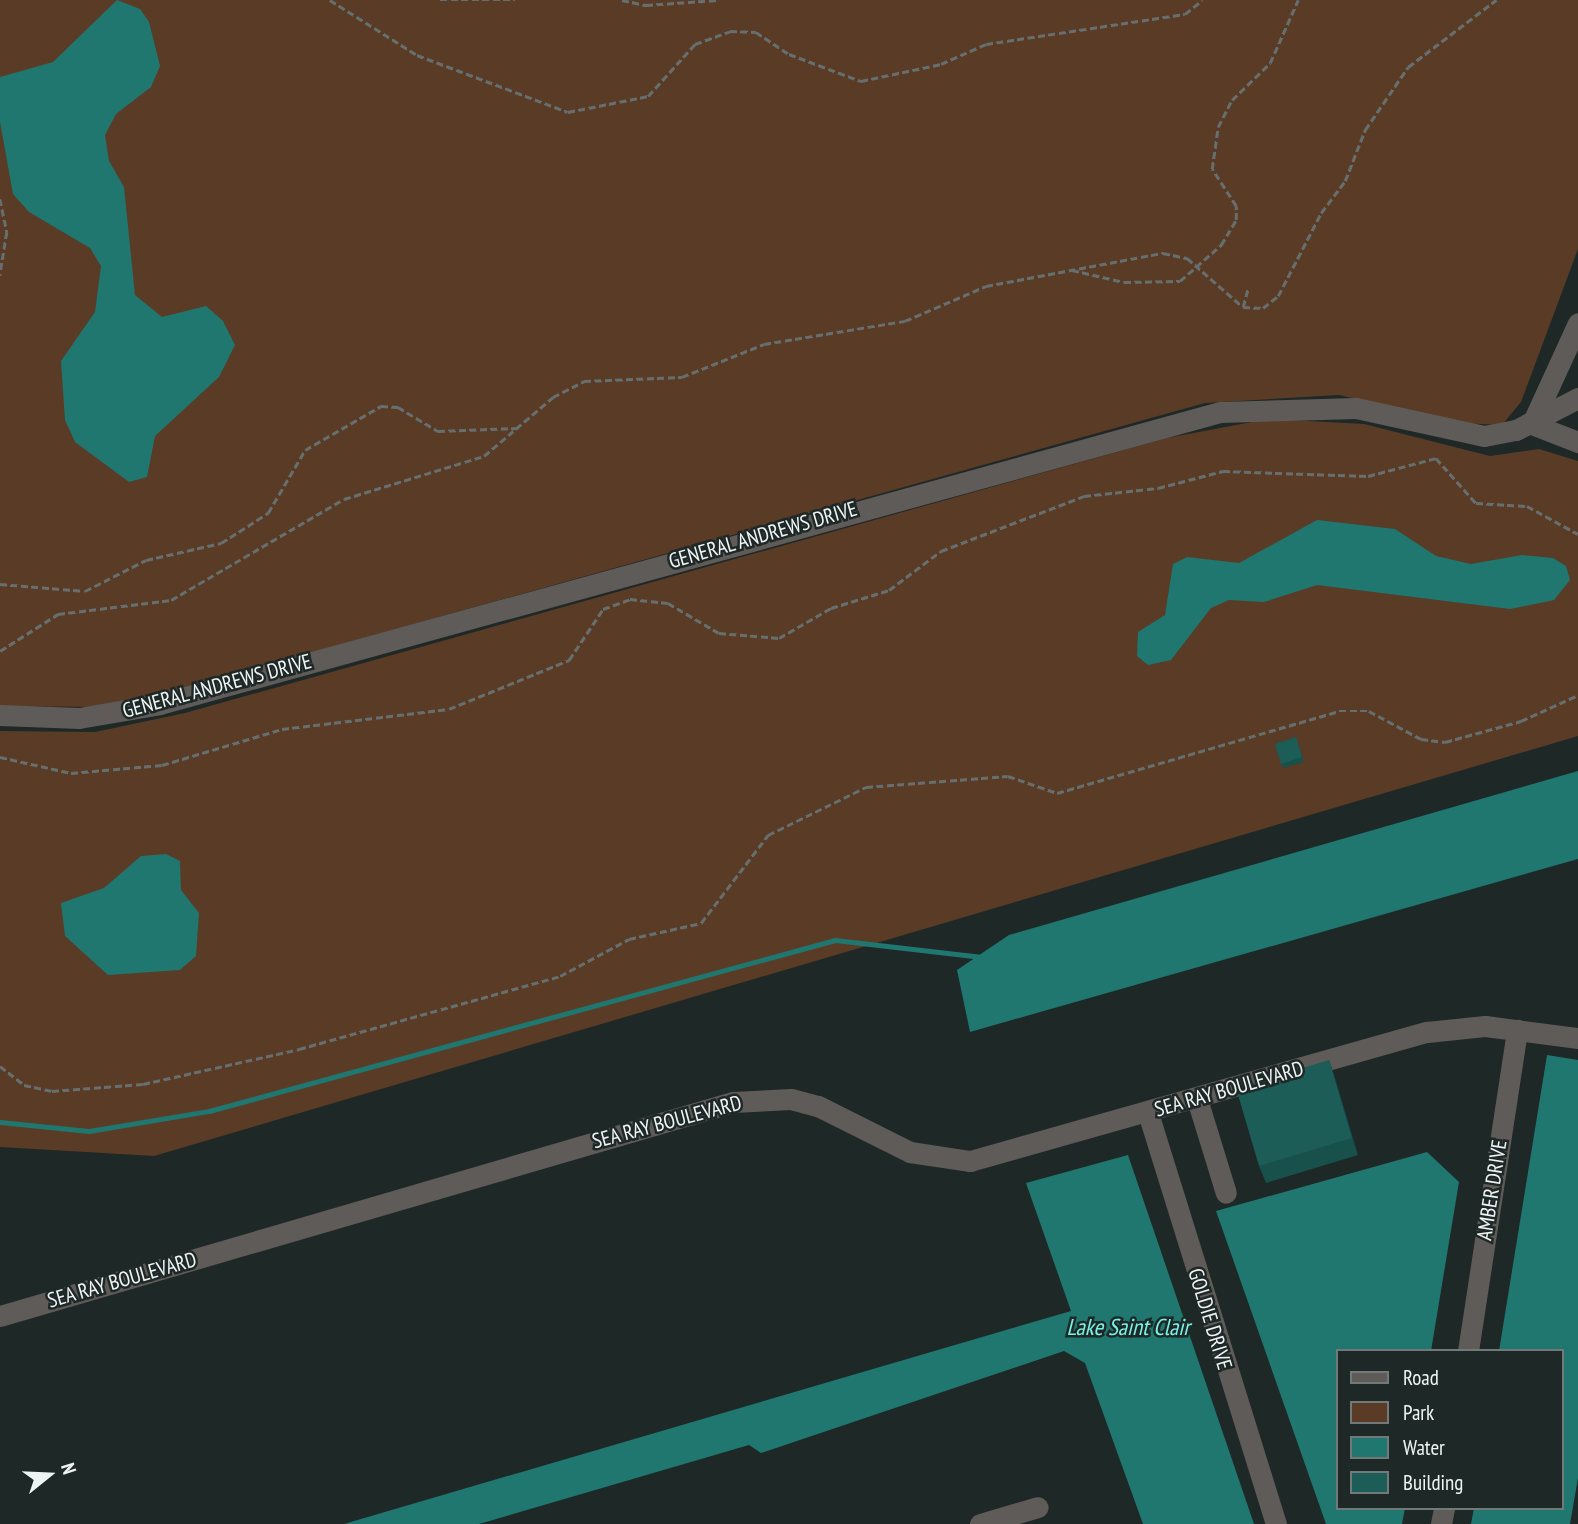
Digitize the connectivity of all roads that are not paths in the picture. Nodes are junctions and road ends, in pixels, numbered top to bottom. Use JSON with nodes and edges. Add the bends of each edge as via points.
{"nodes":[{"id":1,"x":1578,"y":323,"type":"edge"},
{"id":2,"x":1578,"y":398,"type":"edge"},
{"id":3,"x":1529,"y":423,"type":"junction"},
{"id":4,"x":1578,"y":442,"type":"edge"},
{"id":5,"x":0,"y":715,"type":"edge"},
{"id":6,"x":1517,"y":1030,"type":"junction"},
{"id":7,"x":1578,"y":1038,"type":"edge"},
{"id":8,"x":1197,"y":1099,"type":"junction"},
{"id":9,"x":1148,"y":1113,"type":"junction"},
{"id":10,"x":1226,"y":1193,"type":"dead end"},
{"id":11,"x":0,"y":1316,"type":"edge"},
{"id":12,"x":1468,"y":1349,"type":"edge"},
{"id":13,"x":1038,"y":1507,"type":"dead end"},
{"id":14,"x":980,"y":1524,"type":"edge"},
{"id":15,"x":1276,"y":1524,"type":"edge"}],
"edges":[{"from":1,"to":3,"type":"street","via":[[1549,398]]},
{"from":2,"to":3,"type":"street","name":"GENERAL ANDREWS DRIVE"},
{"from":3,"to":4,"type":"street"},
{"from":3,"to":5,"type":"street","name":"GENERAL ANDREWS DRIVE","via":[[1474,436],[1356,408],[1220,412],[160,704],[79,718]]},
{"from":6,"to":7,"type":"street","name":"SEA RAY BOULEVARD"},
{"from":6,"to":8,"type":"street","name":"SEA RAY BOULEVARD","via":[[1426,1032]]},
{"from":6,"to":12,"type":"street","name":"AMBER DRIVE"},
{"from":8,"to":9,"type":"street","name":"SEA RAY BOULEVARD"},
{"from":8,"to":10,"type":"street"},
{"from":9,"to":11,"type":"street","name":"SEA RAY BOULEVARD","via":[[970,1161],[910,1152],[818,1106],[791,1099],[733,1102]]},
{"from":9,"to":15,"type":"street","name":"GOLDIE DRIVE"},
{"from":13,"to":14,"type":"street"}]}
